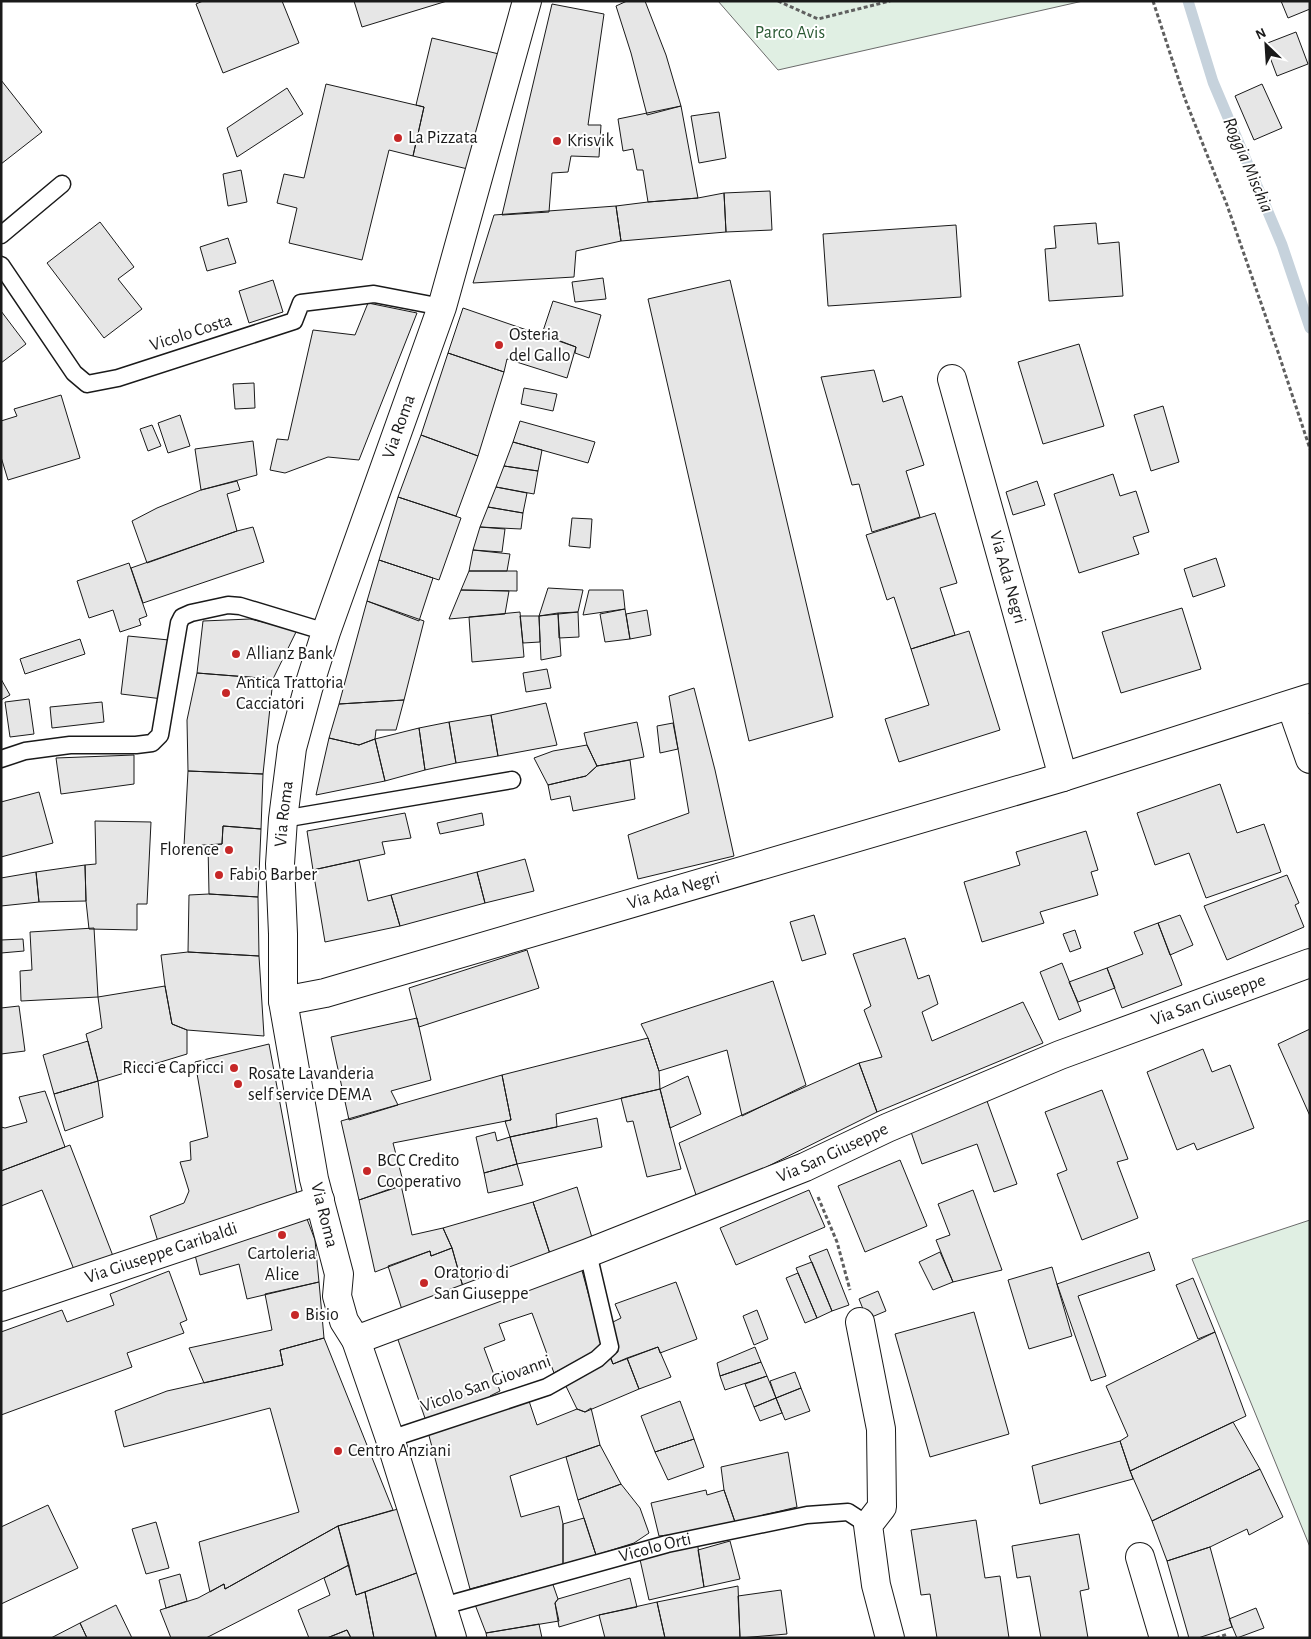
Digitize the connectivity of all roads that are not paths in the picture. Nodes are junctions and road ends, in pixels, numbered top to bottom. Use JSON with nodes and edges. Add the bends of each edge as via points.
{"nodes":[{"id":1,"x":527,"y":1,"type":"edge"},
{"id":2,"x":62,"y":184,"type":"dead end"},
{"id":3,"x":1,"y":235,"type":"edge"},
{"id":4,"x":1,"y":265,"type":"edge"},
{"id":5,"x":442,"y":307,"type":"junction"},
{"id":6,"x":952,"y":379,"type":"dead end"},
{"id":7,"x":326,"y":632,"type":"junction"},
{"id":8,"x":1300,"y":701,"type":"edge"},
{"id":9,"x":1,"y":759,"type":"edge"},
{"id":10,"x":1310,"y":759,"type":"edge"},
{"id":11,"x":1063,"y":776,"type":"junction"},
{"id":12,"x":512,"y":780,"type":"dead end"},
{"id":13,"x":283,"y":820,"type":"junction"},
{"id":14,"x":1310,"y":963,"type":"edge"},
{"id":15,"x":283,"y":1001,"type":"junction"},
{"id":16,"x":320,"y":1200,"type":"junction"},
{"id":17,"x":588,"y":1253,"type":"junction"},
{"id":18,"x":1,"y":1307,"type":"edge"},
{"id":19,"x":860,"y":1322,"type":"road end"},
{"id":20,"x":356,"y":1340,"type":"junction"},
{"id":21,"x":390,"y":1439,"type":"junction"},
{"id":22,"x":868,"y":1525,"type":"junction"},
{"id":23,"x":1140,"y":1557,"type":"dead end"},
{"id":24,"x":443,"y":1606,"type":"junction"},
{"id":25,"x":452,"y":1638,"type":"edge"},
{"id":26,"x":890,"y":1638,"type":"edge"},
{"id":27,"x":1164,"y":1638,"type":"edge"}],
"edges":[{"from":1,"to":5,"type":"street","name":"Via Roma"},
{"from":2,"to":3,"type":"lane"},
{"from":4,"to":5,"type":"lane","name":"Vicolo Costa","via":[[74,373],[88,384],[118,378],[294,321],[302,303],[374,294]]},
{"from":5,"to":7,"type":"street","name":"Via Roma"},
{"from":6,"to":11,"type":"street","name":"Via Ada Negri"},
{"from":7,"to":9,"type":"lane","via":[[240,606],[216,606],[190,613],[179,623],[160,735],[152,743],[70,745],[25,750]]},
{"from":7,"to":13,"type":"street","name":"Via Roma","via":[[292,748]]},
{"from":8,"to":10,"type":"street"},
{"from":8,"to":11,"type":"street","name":"Via Ada Negri"},
{"from":11,"to":15,"type":"street","name":"Via Ada Negri","via":[[325,993]]},
{"from":12,"to":13,"type":"lane"},
{"from":13,"to":15,"type":"street","name":"Via Roma","via":[[280,864]]},
{"from":14,"to":17,"type":"street","name":"Via San Giuseppe","via":[[1060,1055],[887,1128],[805,1167]]},
{"from":15,"to":16,"type":"street","name":"Via Roma"},
{"from":16,"to":18,"type":"street","name":"Via Giuseppe Garibaldi"},
{"from":16,"to":20,"type":"street","name":"Via Roma","via":[[339,1274],[337,1296],[344,1321]]},
{"from":17,"to":20,"type":"street","name":"Via San Giuseppe"},
{"from":17,"to":21,"type":"lane","name":"Vicolo San Giovanni","via":[[610,1348],[597,1359],[547,1387]]},
{"from":19,"to":22,"type":"street","via":[[881,1429],[882,1507]]},
{"from":20,"to":21,"type":"street","name":"Via Roma"},
{"from":21,"to":24,"type":"street","name":"Via Roma"},
{"from":22,"to":24,"type":"lane","name":"Vicolo Orti","via":[[848,1512],[807,1515],[667,1544]]},
{"from":22,"to":26,"type":"street","via":[[876,1585]]},
{"from":23,"to":27,"type":"street"},
{"from":24,"to":25,"type":"street","name":"Via Roma"}]}
